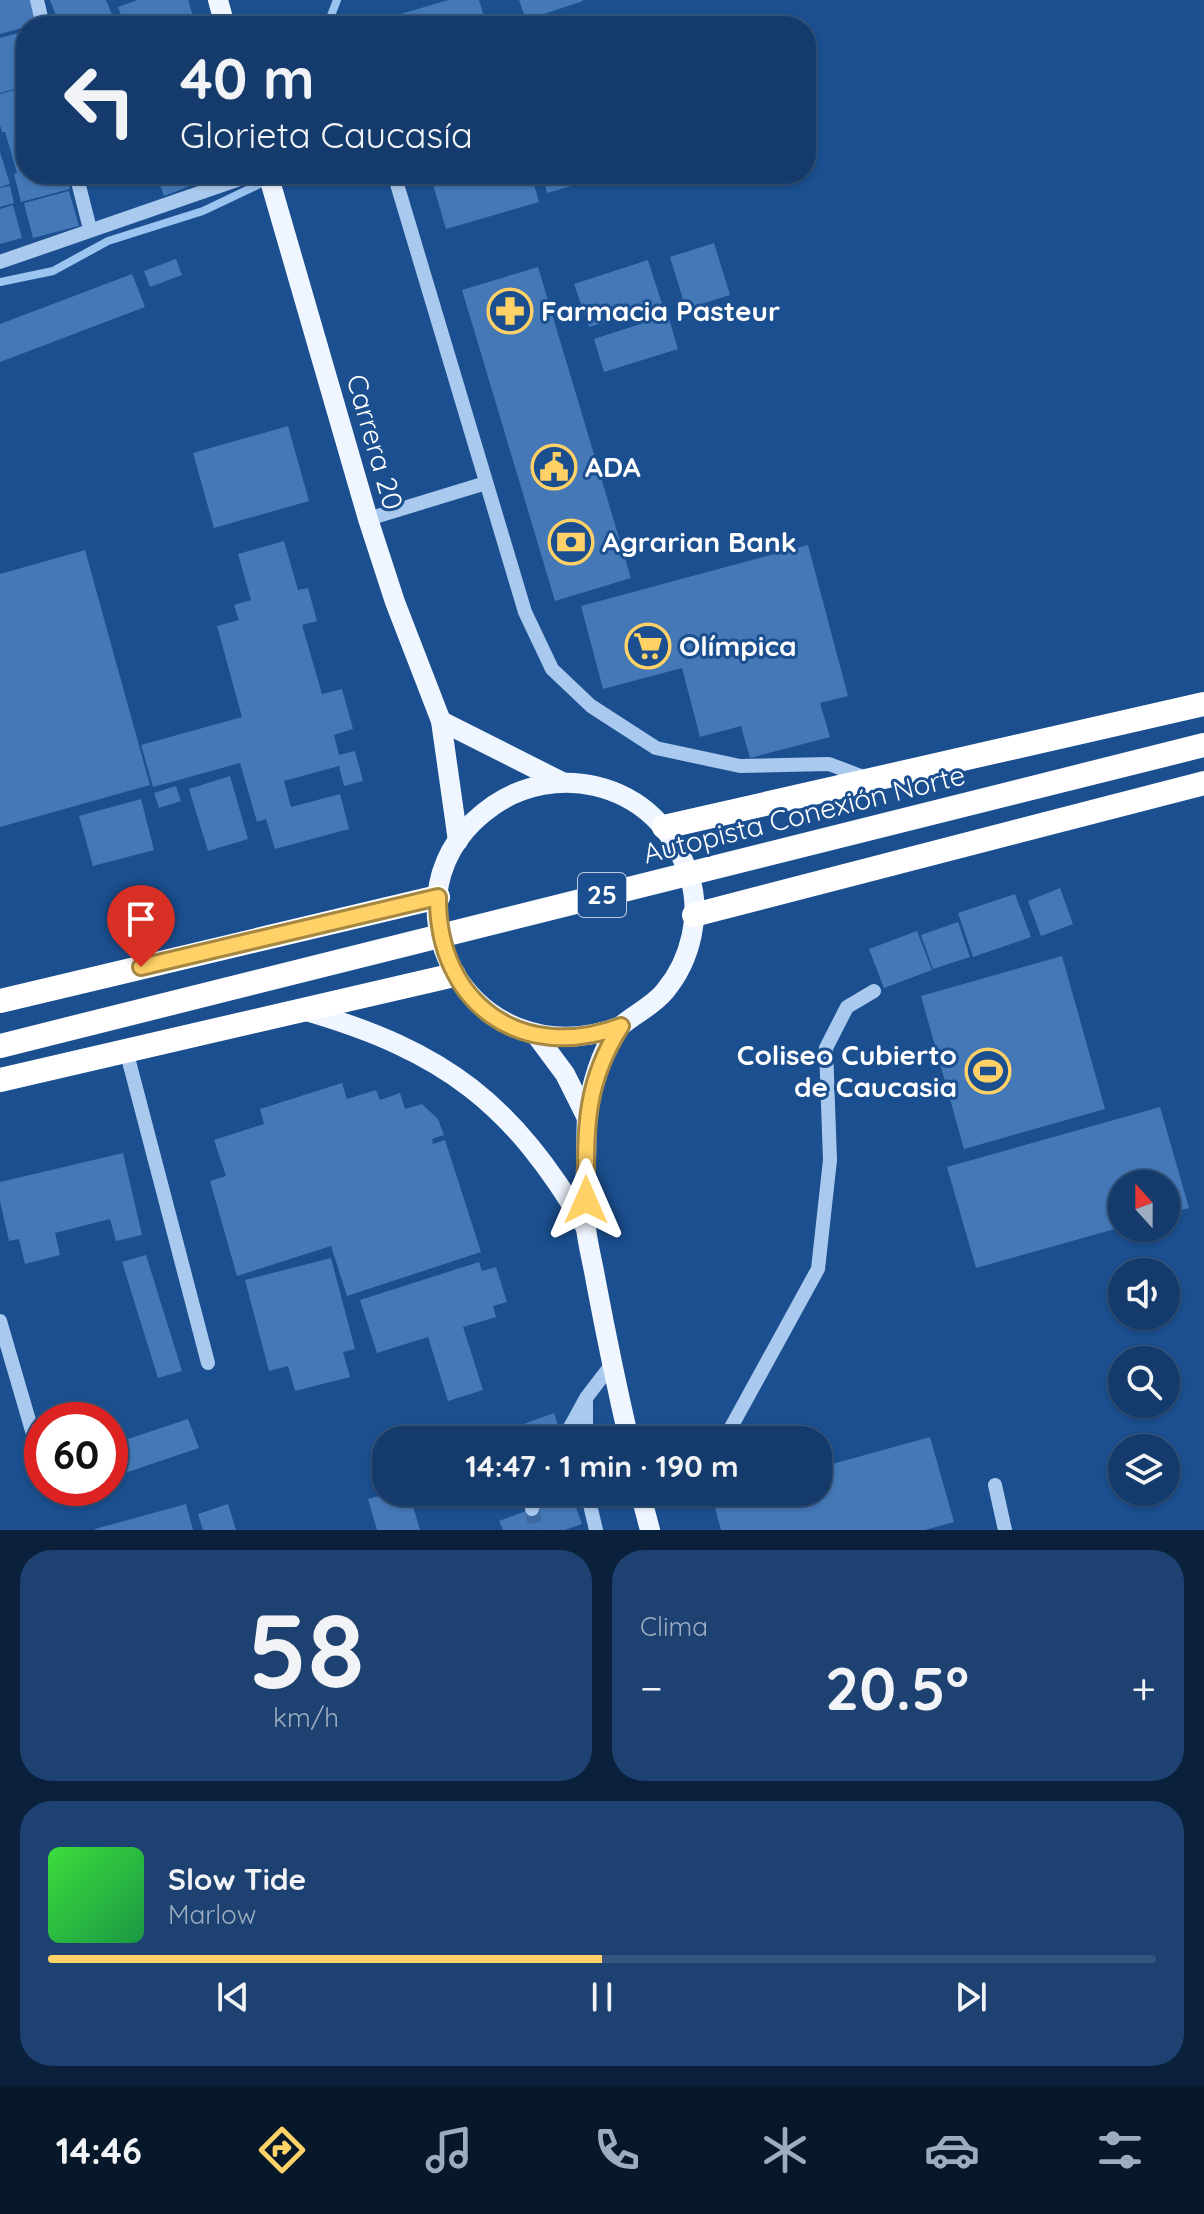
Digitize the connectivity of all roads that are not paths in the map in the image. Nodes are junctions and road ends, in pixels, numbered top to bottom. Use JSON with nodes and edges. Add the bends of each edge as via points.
{"nodes":[{"id":1,"x":79,"y":184,"type":"edge"},
{"id":2,"x":226,"y":184,"type":"edge"},
{"id":3,"x":271,"y":184,"type":"edge"},
{"id":4,"x":397,"y":184,"type":"edge"},
{"id":5,"x":92,"y":228,"type":"junction"},
{"id":6,"x":0,"y":262,"type":"edge"},
{"id":7,"x":486,"y":483,"type":"junction"},
{"id":8,"x":368,"y":519,"type":"junction"},
{"id":9,"x":1204,"y":704,"type":"edge"},
{"id":10,"x":441,"y":721,"type":"junction"},
{"id":11,"x":1204,"y":745,"type":"edge"},
{"id":12,"x":870,"y":780,"type":"junction"},
{"id":13,"x":563,"y":782,"type":"junction"},
{"id":14,"x":1204,"y":783,"type":"edge"},
{"id":15,"x":664,"y":827,"type":"junction"},
{"id":16,"x":458,"y":841,"type":"junction"},
{"id":17,"x":438,"y":897,"type":"junction"},
{"id":18,"x":694,"y":915,"type":"junction"},
{"id":19,"x":454,"y":975,"type":"junction"},
{"id":20,"x":874,"y":991,"type":"dead end"},
{"id":21,"x":0,"y":1001,"type":"edge"},
{"id":22,"x":306,"y":1011,"type":"junction"},
{"id":23,"x":621,"y":1026,"type":"junction"},
{"id":24,"x":536,"y":1035,"type":"junction"},
{"id":25,"x":0,"y":1046,"type":"edge"},
{"id":26,"x":126,"y":1050,"type":"junction"},
{"id":27,"x":0,"y":1080,"type":"edge"},
{"id":28,"x":587,"y":1118,"type":"junction"},
{"id":29,"x":586,"y":1228,"type":"junction"},
{"id":30,"x":0,"y":1321,"type":"edge"},
{"id":31,"x":208,"y":1363,"type":"dead end"},
{"id":32,"x":612,"y":1364,"type":"junction"},
{"id":33,"x":586,"y":1398,"type":"junction"},
{"id":34,"x":24,"y":1403,"type":"edge"},
{"id":35,"x":571,"y":1426,"type":"edge"},
{"id":36,"x":586,"y":1426,"type":"edge"},
{"id":37,"x":626,"y":1426,"type":"edge"},
{"id":38,"x":732,"y":1426,"type":"edge"},
{"id":39,"x":995,"y":1485,"type":"dead end"},
{"id":40,"x":532,"y":1506,"type":"edge"},
{"id":41,"x":590,"y":1506,"type":"edge"},
{"id":42,"x":645,"y":1506,"type":"edge"},
{"id":43,"x":532,"y":1509,"type":"tunnel mouth"},
{"id":44,"x":596,"y":1530,"type":"edge"},
{"id":45,"x":650,"y":1530,"type":"edge"},
{"id":46,"x":1005,"y":1530,"type":"edge"}],
"edges":[{"from":1,"to":5,"type":"street"},
{"from":2,"to":5,"type":"street"},
{"from":3,"to":8,"type":"main road","name":"Carrera 20"},
{"from":4,"to":7,"type":"street"},
{"from":5,"to":6,"type":"street"},
{"from":7,"to":8,"type":"street"},
{"from":7,"to":12,"type":"street","via":[[525,612],[552,669],[591,706],[656,748],[740,766],[829,764]]},
{"from":8,"to":10,"type":"main road","name":"Carrera 20"},
{"from":9,"to":12,"type":"highway"},
{"from":10,"to":13,"type":"main road"},
{"from":10,"to":16,"type":"main road","name":"Carrera 20"},
{"from":11,"to":25,"type":"highway","name":"Autopista Conexión Norte","number":"25","bridge":true},
{"from":12,"to":15,"type":"highway"},
{"from":13,"to":15,"type":"main road","via":[[608,789],[648,811]]},
{"from":13,"to":16,"type":"main road","via":[[503,799]]},
{"from":14,"to":18,"type":"highway"},
{"from":15,"to":18,"type":"main road","via":[[692,883]]},
{"from":16,"to":17,"type":"main road"},
{"from":17,"to":19,"type":"main road","via":[[441,937]]},
{"from":17,"to":21,"type":"highway"},
{"from":18,"to":23,"type":"main road","via":[[690,942],[673,980],[645,1011]]},
{"from":19,"to":22,"type":"highway"},
{"from":19,"to":24,"type":"main road","via":[[481,1007]]},
{"from":20,"to":38,"type":"street","via":[[847,1007],[826,1048],[830,1160],[818,1269]]},
{"from":22,"to":26,"type":"highway"},
{"from":22,"to":29,"type":"main road","via":[[365,1028],[420,1053],[472,1087],[517,1128],[555,1175]]},
{"from":23,"to":24,"type":"main road","via":[[570,1038]]},
{"from":23,"to":28,"type":"main road","via":[[597,1070]]},
{"from":24,"to":28,"type":"main road","via":[[565,1074]]},
{"from":26,"to":27,"type":"highway"},
{"from":26,"to":31,"type":"street"},
{"from":28,"to":29,"type":"main road"},
{"from":29,"to":32,"type":"main road"},
{"from":30,"to":34,"type":"street"},
{"from":32,"to":33,"type":"street"},
{"from":32,"to":37,"type":"main road"},
{"from":33,"to":35,"type":"street"},
{"from":33,"to":36,"type":"street"},
{"from":39,"to":46,"type":"street"},
{"from":40,"to":43,"type":"street"},
{"from":41,"to":44,"type":"street"},
{"from":42,"to":45,"type":"main road"}]}
